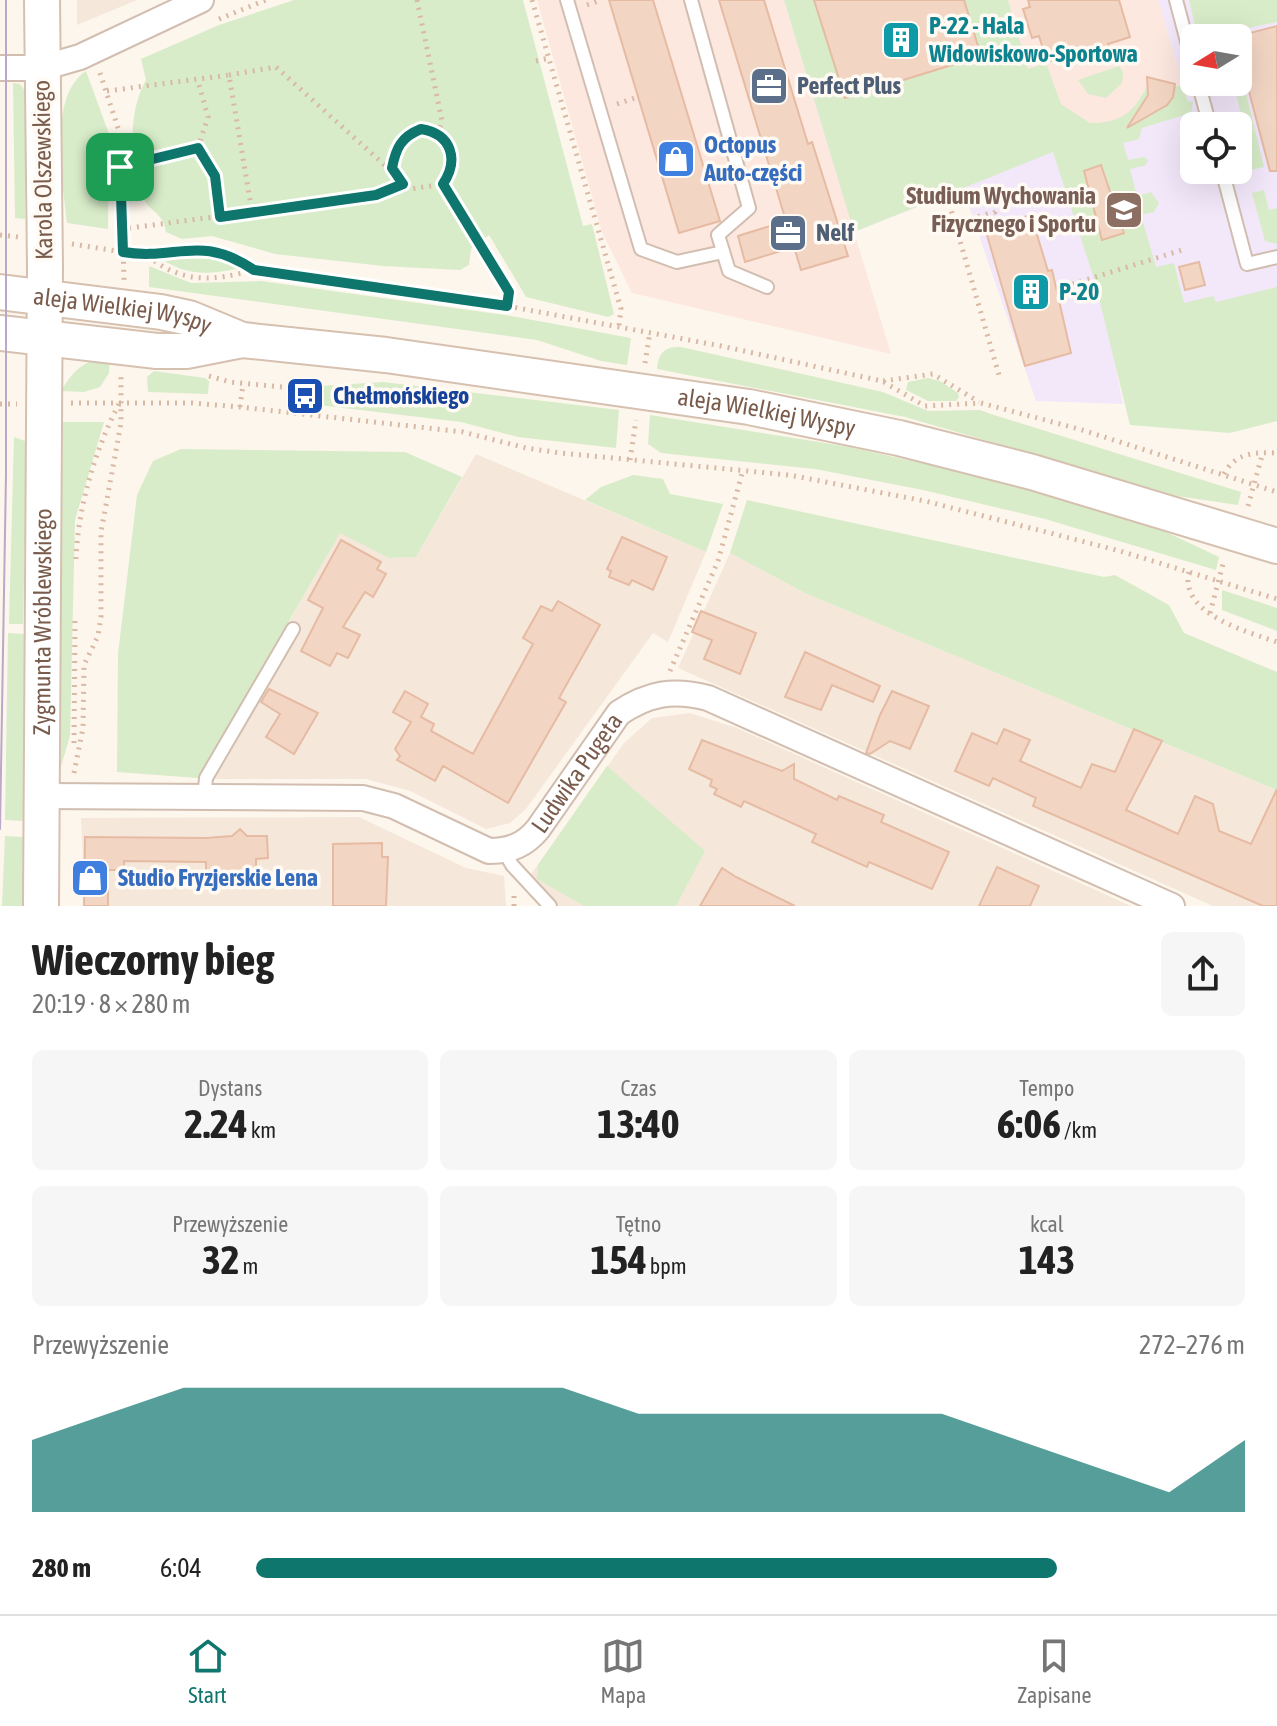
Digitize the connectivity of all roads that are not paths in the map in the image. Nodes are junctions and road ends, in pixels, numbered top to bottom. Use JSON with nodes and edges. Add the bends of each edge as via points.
{"nodes":[{"id":1,"x":42,"y":0,"type":"edge"},
{"id":2,"x":201,"y":0,"type":"edge"},
{"id":3,"x":567,"y":0,"type":"edge"},
{"id":4,"x":691,"y":0,"type":"edge"},
{"id":5,"x":1176,"y":0,"type":"edge"},
{"id":6,"x":1182,"y":24,"type":"edge"},
{"id":7,"x":0,"y":68,"type":"edge"},
{"id":8,"x":42,"y":68,"type":"junction"},
{"id":9,"x":1226,"y":184,"type":"edge"},
{"id":10,"x":723,"y":252,"type":"junction"},
{"id":11,"x":1277,"y":257,"type":"edge"},
{"id":12,"x":767,"y":287,"type":"dead end"},
{"id":13,"x":0,"y":292,"type":"edge"},
{"id":14,"x":44,"y":299,"type":"junction"},
{"id":15,"x":0,"y":333,"type":"edge"},
{"id":16,"x":44,"y":339,"type":"junction"},
{"id":17,"x":242,"y":340,"type":"junction"},
{"id":18,"x":1277,"y":546,"type":"edge"},
{"id":19,"x":293,"y":629,"type":"dead end"},
{"id":20,"x":59,"y":789,"type":"junction"},
{"id":21,"x":204,"y":798,"type":"junction"},
{"id":22,"x":504,"y":851,"type":"junction"},
{"id":23,"x":41,"y":906,"type":"edge"},
{"id":24,"x":550,"y":906,"type":"edge"},
{"id":25,"x":1172,"y":906,"type":"edge"}],
"edges":[{"from":1,"to":8,"type":"main road","name":"Karola Olszewskiego"},
{"from":2,"to":8,"type":"street","via":[[89,53]]},
{"from":3,"to":10,"type":"lane","via":[[641,249],[677,262]]},
{"from":4,"to":10,"type":"lane","via":[[749,208],[718,235]]},
{"from":5,"to":6,"type":"lane"},
{"from":7,"to":8,"type":"street"},
{"from":8,"to":14,"type":"main road","name":"Karola Olszewskiego"},
{"from":9,"to":11,"type":"lane","via":[[1247,264]]},
{"from":10,"to":12,"type":"lane","via":[[729,271]]},
{"from":13,"to":14,"type":"main road","name":"aleja Wielkiej Wyspy"},
{"from":14,"to":16,"type":"main road","name":"Karola Olszewskiego"},
{"from":14,"to":17,"type":"main road","name":"aleja Wielkiej Wyspy","via":[[161,312]]},
{"from":15,"to":16,"type":"main road","name":"aleja Wielkiej Wyspy"},
{"from":16,"to":17,"type":"main road","name":"aleja Wielkiej Wyspy","via":[[186,351]]},
{"from":16,"to":20,"type":"main road","name":"Zygmunta Wróblewskiego"},
{"from":17,"to":18,"type":"main road","name":"aleja Wielkiej Wyspy","via":[[749,407],[1032,472]]},
{"from":19,"to":21,"type":"lane","via":[[206,778]]},
{"from":20,"to":21,"type":"street","name":"Ludwika Pugeta"},
{"from":20,"to":23,"type":"main road","name":"Zygmunta Wróblewskiego"},
{"from":21,"to":22,"type":"street","name":"Ludwika Pugeta","via":[[378,801],[489,851]]},
{"from":22,"to":24,"type":"lane"},
{"from":22,"to":25,"type":"street","name":"Ludwika Pugeta","via":[[530,839],[619,713],[664,692],[708,698]]}]}
